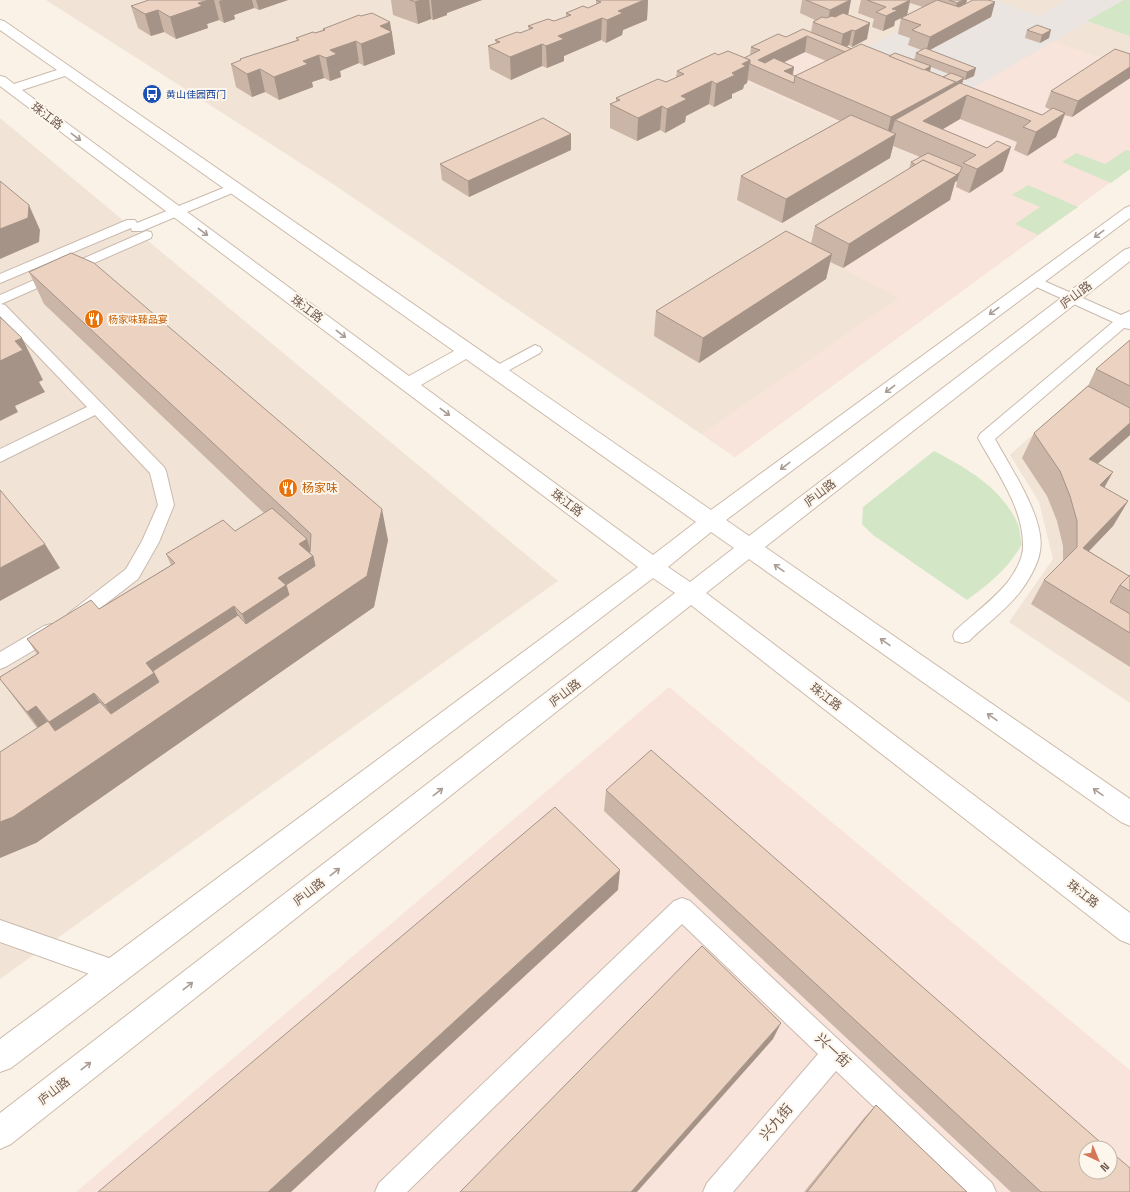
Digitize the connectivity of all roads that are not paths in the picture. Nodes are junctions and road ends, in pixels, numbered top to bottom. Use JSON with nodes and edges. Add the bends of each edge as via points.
{"nodes":[{"id":1,"x":0,"y":24,"type":"edge"},
{"id":2,"x":66,"y":71,"type":"junction"},
{"id":3,"x":6,"y":84,"type":"edge"},
{"id":4,"x":233,"y":188,"type":"junction"},
{"id":5,"x":1130,"y":211,"type":"edge"},
{"id":6,"x":176,"y":212,"type":"junction"},
{"id":7,"x":138,"y":229,"type":"junction"},
{"id":8,"x":1130,"y":253,"type":"edge"},
{"id":9,"x":0,"y":279,"type":"edge"},
{"id":10,"x":1035,"y":281,"type":"junction"},
{"id":11,"x":1072,"y":298,"type":"junction"},
{"id":12,"x":0,"y":300,"type":"edge"},
{"id":13,"x":0,"y":308,"type":"edge"},
{"id":14,"x":1128,"y":320,"type":"edge"},
{"id":15,"x":535,"y":350,"type":"dead end"},
{"id":16,"x":468,"y":351,"type":"junction"},
{"id":17,"x":497,"y":371,"type":"junction"},
{"id":18,"x":408,"y":384,"type":"junction"},
{"id":19,"x":97,"y":408,"type":"junction"},
{"id":20,"x":0,"y":456,"type":"edge"},
{"id":21,"x":712,"y":521,"type":"junction"},
{"id":22,"x":750,"y":547,"type":"junction"},
{"id":23,"x":653,"y":567,"type":"junction"},
{"id":24,"x":692,"y":594,"type":"junction"},
{"id":25,"x":962,"y":636,"type":"dead end"},
{"id":26,"x":0,"y":661,"type":"edge"},
{"id":27,"x":1130,"y":814,"type":"edge"},
{"id":28,"x":1130,"y":930,"type":"edge"},
{"id":29,"x":0,"y":931,"type":"edge"},
{"id":30,"x":115,"y":971,"type":"junction"},
{"id":31,"x":835,"y":1053,"type":"junction"},
{"id":32,"x":0,"y":1057,"type":"edge"},
{"id":33,"x":0,"y":1133,"type":"edge"},
{"id":34,"x":388,"y":1192,"type":"edge"},
{"id":35,"x":716,"y":1192,"type":"edge"},
{"id":36,"x":983,"y":1192,"type":"edge"}],
"edges":[{"from":1,"to":2,"type":"street"},
{"from":2,"to":3,"type":"street"},
{"from":2,"to":4,"type":"street"},
{"from":3,"to":6,"type":"street","name":"珠江路","one_way":true},
{"from":4,"to":6,"type":"lane"},
{"from":4,"to":16,"type":"street"},
{"from":5,"to":10,"type":"street","one_way":true},
{"from":6,"to":7,"type":"lane"},
{"from":6,"to":18,"type":"street","name":"珠江路","one_way":true},
{"from":7,"to":9,"type":"lane"},
{"from":7,"to":12,"type":"lane"},
{"from":8,"to":11,"type":"street","name":"庐山路"},
{"from":10,"to":11,"type":"lane"},
{"from":10,"to":21,"type":"street","one_way":true},
{"from":11,"to":14,"type":"lane"},
{"from":11,"to":22,"type":"street","name":"庐山路"},
{"from":13,"to":19,"type":"lane"},
{"from":14,"to":25,"type":"lane","via":[[986,438],[1020,497],[1032,548],[1026,567],[1013,587]]},
{"from":15,"to":17,"type":"lane"},
{"from":16,"to":17,"type":"street"},
{"from":16,"to":18,"type":"street"},
{"from":17,"to":21,"type":"street"},
{"from":18,"to":23,"type":"street","name":"珠江路","one_way":true},
{"from":19,"to":20,"type":"lane"},
{"from":19,"to":26,"type":"lane","via":[[158,471],[166,505],[150,542],[132,574],[76,616]]},
{"from":21,"to":22,"type":"street"},
{"from":21,"to":23,"type":"street"},
{"from":22,"to":24,"type":"street","name":"庐山路"},
{"from":27,"to":22,"type":"street","one_way":true},
{"from":23,"to":24,"type":"street","name":"珠江路"},
{"from":23,"to":30,"type":"street"},
{"from":24,"to":28,"type":"street","name":"珠江路"},
{"from":33,"to":24,"type":"street","name":"庐山路","one_way":true},
{"from":29,"to":30,"type":"lane"},
{"from":30,"to":32,"type":"street"},
{"from":31,"to":34,"type":"lane","name":"兴一街","via":[[682,909]]},
{"from":31,"to":35,"type":"lane","name":"兴九街"},
{"from":31,"to":36,"type":"lane","name":"兴一街"}]}
